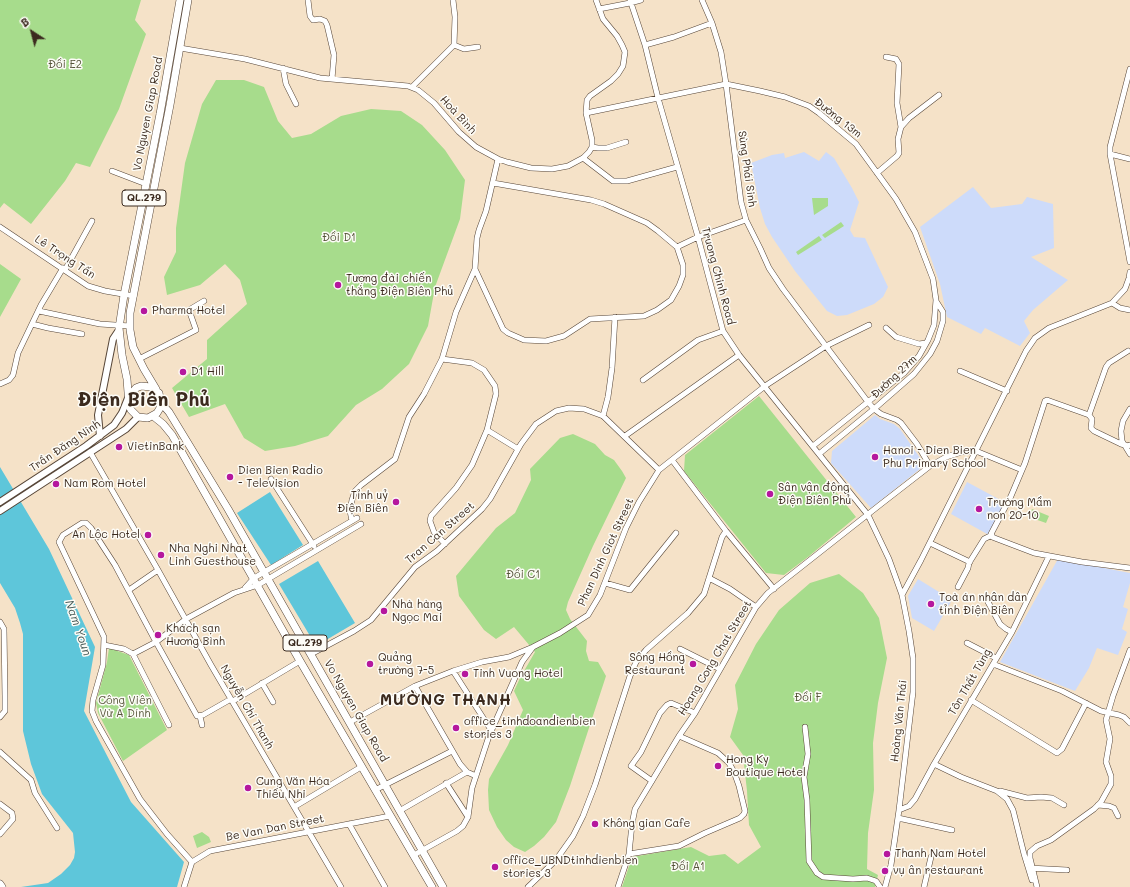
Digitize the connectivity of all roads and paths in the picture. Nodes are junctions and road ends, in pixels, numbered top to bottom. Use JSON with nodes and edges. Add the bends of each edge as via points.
{"nodes":[{"id":1,"x":180,"y":0,"type":"edge"},
{"id":2,"x":188,"y":0,"type":"edge"},
{"id":3,"x":308,"y":0,"type":"edge"},
{"id":4,"x":453,"y":0,"type":"edge"},
{"id":5,"x":596,"y":0,"type":"edge"},
{"id":6,"x":641,"y":0,"type":"edge"},
{"id":7,"x":702,"y":0,"type":"edge"},
{"id":8,"x":630,"y":2,"type":"edge"},
{"id":9,"x":599,"y":8,"type":"junction"},
{"id":10,"x":712,"y":23,"type":"junction"},
{"id":11,"x":454,"y":45,"type":"junction"},
{"id":12,"x":645,"y":45,"type":"junction"},
{"id":13,"x":478,"y":46,"type":"dead end"},
{"id":14,"x":180,"y":48,"type":"junction"},
{"id":15,"x":886,"y":57,"type":"dead end"},
{"id":16,"x":283,"y":68,"type":"junction"},
{"id":17,"x":1130,"y":70,"type":"edge"},
{"id":18,"x":332,"y":79,"type":"junction"},
{"id":19,"x":726,"y":84,"type":"junction"},
{"id":20,"x":412,"y":88,"type":"junction"},
{"id":21,"x":939,"y":95,"type":"dead end"},
{"id":22,"x":658,"y":98,"type":"junction"},
{"id":23,"x":296,"y":104,"type":"dead end"},
{"id":24,"x":160,"y":114,"type":"junction"},
{"id":25,"x":586,"y":114,"type":"junction"},
{"id":26,"x":168,"y":115,"type":"junction"},
{"id":27,"x":901,"y":127,"type":"junction"},
{"id":28,"x":626,"y":142,"type":"dead end"},
{"id":29,"x":592,"y":147,"type":"junction"},
{"id":30,"x":1110,"y":154,"type":"junction"},
{"id":31,"x":583,"y":158,"type":"junction"},
{"id":32,"x":498,"y":159,"type":"junction"},
{"id":33,"x":1130,"y":159,"type":"edge"},
{"id":34,"x":677,"y":167,"type":"junction"},
{"id":35,"x":112,"y":171,"type":"dead end"},
{"id":36,"x":877,"y":173,"type":"junction"},
{"id":37,"x":493,"y":183,"type":"junction"},
{"id":38,"x":146,"y":184,"type":"junction"},
{"id":39,"x":746,"y":220,"type":"junction"},
{"id":40,"x":92,"y":221,"type":"dead end"},
{"id":41,"x":0,"y":227,"type":"edge"},
{"id":42,"x":698,"y":237,"type":"junction"},
{"id":43,"x":677,"y":247,"type":"junction"},
{"id":44,"x":1129,"y":251,"type":"edge"},
{"id":45,"x":1130,"y":262,"type":"edge"},
{"id":46,"x":64,"y":269,"type":"junction"},
{"id":47,"x":475,"y":269,"type":"junction"},
{"id":48,"x":1130,"y":272,"type":"edge"},
{"id":49,"x":124,"y":295,"type":"junction"},
{"id":50,"x":134,"y":296,"type":"junction"},
{"id":51,"x":936,"y":300,"type":"junction"},
{"id":52,"x":204,"y":301,"type":"dead end"},
{"id":53,"x":1112,"y":303,"type":"junction"},
{"id":54,"x":1130,"y":310,"type":"edge"},
{"id":55,"x":39,"y":311,"type":"junction"},
{"id":56,"x":616,"y":317,"type":"junction"},
{"id":57,"x":32,"y":324,"type":"junction"},
{"id":58,"x":130,"y":326,"type":"junction"},
{"id":59,"x":870,"y":326,"type":"dead end"},
{"id":60,"x":119,"y":328,"type":"junction"},
{"id":61,"x":886,"y":328,"type":"dead end"},
{"id":62,"x":723,"y":331,"type":"junction"},
{"id":63,"x":82,"y":334,"type":"dead end"},
{"id":64,"x":926,"y":343,"type":"junction"},
{"id":65,"x":826,"y":346,"type":"junction"},
{"id":66,"x":1128,"y":351,"type":"dead end"},
{"id":67,"x":739,"y":355,"type":"junction"},
{"id":68,"x":442,"y":358,"type":"junction"},
{"id":69,"x":139,"y":359,"type":"junction"},
{"id":70,"x":960,"y":371,"type":"dead end"},
{"id":71,"x":643,"y":380,"type":"dead end"},
{"id":72,"x":0,"y":384,"type":"edge"},
{"id":73,"x":765,"y":386,"type":"junction"},
{"id":74,"x":156,"y":389,"type":"junction"},
{"id":75,"x":1007,"y":392,"type":"junction"},
{"id":76,"x":129,"y":397,"type":"junction"},
{"id":77,"x":868,"y":402,"type":"junction"},
{"id":78,"x":161,"y":403,"type":"junction"},
{"id":79,"x":874,"y":409,"type":"junction"},
{"id":80,"x":1130,"y":409,"type":"edge"},
{"id":81,"x":1089,"y":415,"type":"junction"},
{"id":82,"x":153,"y":416,"type":"junction"},
{"id":83,"x":603,"y":416,"type":"junction"},
{"id":84,"x":138,"y":417,"type":"junction"},
{"id":85,"x":845,"y":420,"type":"junction"},
{"id":86,"x":851,"y":428,"type":"junction"},
{"id":87,"x":487,"y":430,"type":"junction"},
{"id":88,"x":100,"y":436,"type":"junction"},
{"id":89,"x":625,"y":436,"type":"junction"},
{"id":90,"x":1124,"y":444,"type":"junction"},
{"id":91,"x":1130,"y":445,"type":"edge"},
{"id":92,"x":86,"y":446,"type":"junction"},
{"id":93,"x":813,"y":446,"type":"junction"},
{"id":94,"x":518,"y":449,"type":"junction"},
{"id":95,"x":976,"y":451,"type":"junction"},
{"id":96,"x":90,"y":452,"type":"junction"},
{"id":97,"x":819,"y":454,"type":"junction"},
{"id":98,"x":1130,"y":454,"type":"edge"},
{"id":99,"x":672,"y":460,"type":"junction"},
{"id":100,"x":930,"y":466,"type":"junction"},
{"id":101,"x":659,"y":470,"type":"junction"},
{"id":102,"x":1022,"y":470,"type":"junction"},
{"id":103,"x":271,"y":479,"type":"dead end"},
{"id":104,"x":0,"y":502,"type":"edge"},
{"id":105,"x":0,"y":511,"type":"edge"},
{"id":106,"x":868,"y":515,"type":"junction"},
{"id":107,"x":361,"y":524,"type":"dead end"},
{"id":108,"x":726,"y":531,"type":"junction"},
{"id":109,"x":676,"y":533,"type":"dead end"},
{"id":110,"x":992,"y":535,"type":"junction"},
{"id":111,"x":930,"y":543,"type":"junction"},
{"id":112,"x":445,"y":544,"type":"junction"},
{"id":113,"x":313,"y":545,"type":"junction"},
{"id":114,"x":317,"y":550,"type":"junction"},
{"id":115,"x":1049,"y":556,"type":"junction"},
{"id":116,"x":970,"y":562,"type":"junction"},
{"id":117,"x":1130,"y":568,"type":"edge"},
{"id":118,"x":158,"y":570,"type":"junction"},
{"id":119,"x":266,"y":576,"type":"junction"},
{"id":120,"x":709,"y":578,"type":"junction"},
{"id":121,"x":256,"y":582,"type":"junction"},
{"id":122,"x":605,"y":583,"type":"junction"},
{"id":123,"x":958,"y":587,"type":"dead end"},
{"id":124,"x":774,"y":589,"type":"junction"},
{"id":125,"x":129,"y":590,"type":"junction"},
{"id":126,"x":902,"y":595,"type":"junction"},
{"id":127,"x":988,"y":602,"type":"dead end"},
{"id":128,"x":756,"y":607,"type":"junction"},
{"id":129,"x":186,"y":618,"type":"junction"},
{"id":130,"x":0,"y":622,"type":"edge"},
{"id":131,"x":1012,"y":632,"type":"junction"},
{"id":132,"x":156,"y":642,"type":"junction"},
{"id":133,"x":967,"y":642,"type":"dead end"},
{"id":134,"x":104,"y":645,"type":"junction"},
{"id":135,"x":534,"y":647,"type":"junction"},
{"id":136,"x":680,"y":648,"type":"dead end"},
{"id":137,"x":1130,"y":650,"type":"edge"},
{"id":138,"x":133,"y":654,"type":"junction"},
{"id":139,"x":311,"y":654,"type":"junction"},
{"id":140,"x":996,"y":658,"type":"junction"},
{"id":141,"x":300,"y":661,"type":"junction"},
{"id":142,"x":993,"y":664,"type":"junction"},
{"id":143,"x":720,"y":669,"type":"junction"},
{"id":144,"x":453,"y":671,"type":"junction"},
{"id":145,"x":262,"y":683,"type":"junction"},
{"id":146,"x":415,"y":686,"type":"junction"},
{"id":147,"x":232,"y":700,"type":"junction"},
{"id":148,"x":971,"y":700,"type":"junction"},
{"id":149,"x":273,"y":702,"type":"dead end"},
{"id":150,"x":1086,"y":703,"type":"junction"},
{"id":151,"x":695,"y":713,"type":"junction"},
{"id":152,"x":1108,"y":713,"type":"junction"},
{"id":153,"x":200,"y":716,"type":"junction"},
{"id":154,"x":0,"y":717,"type":"edge"},
{"id":155,"x":350,"y":722,"type":"junction"},
{"id":156,"x":1130,"y":723,"type":"edge"},
{"id":157,"x":169,"y":725,"type":"dead end"},
{"id":158,"x":202,"y":726,"type":"dead end"},
{"id":159,"x":805,"y":727,"type":"dead end"},
{"id":160,"x":491,"y":730,"type":"junction"},
{"id":161,"x":679,"y":736,"type":"junction"},
{"id":162,"x":452,"y":751,"type":"junction"},
{"id":163,"x":0,"y":752,"type":"edge"},
{"id":164,"x":934,"y":764,"type":"junction"},
{"id":165,"x":361,"y":767,"type":"junction"},
{"id":166,"x":467,"y":772,"type":"junction"},
{"id":167,"x":476,"y":776,"type":"junction"},
{"id":168,"x":652,"y":781,"type":"junction"},
{"id":169,"x":446,"y":783,"type":"junction"},
{"id":170,"x":386,"y":784,"type":"junction"},
{"id":171,"x":375,"y":790,"type":"junction"},
{"id":172,"x":997,"y":790,"type":"junction"},
{"id":173,"x":0,"y":804,"type":"edge"},
{"id":174,"x":1064,"y":804,"type":"dead end"},
{"id":175,"x":1098,"y":805,"type":"junction"},
{"id":176,"x":294,"y":807,"type":"junction"},
{"id":177,"x":400,"y":810,"type":"junction"},
{"id":178,"x":899,"y":810,"type":"junction"},
{"id":179,"x":390,"y":816,"type":"junction"},
{"id":180,"x":1118,"y":816,"type":"dead end"},
{"id":181,"x":468,"y":817,"type":"junction"},
{"id":182,"x":898,"y":818,"type":"junction"},
{"id":183,"x":349,"y":824,"type":"junction"},
{"id":184,"x":57,"y":828,"type":"dead end"},
{"id":185,"x":952,"y":830,"type":"dead end"},
{"id":186,"x":309,"y":832,"type":"junction"},
{"id":187,"x":0,"y":834,"type":"edge"},
{"id":188,"x":423,"y":850,"type":"junction"},
{"id":189,"x":629,"y":854,"type":"junction"},
{"id":190,"x":414,"y":855,"type":"junction"},
{"id":191,"x":931,"y":857,"type":"dead end"},
{"id":192,"x":192,"y":862,"type":"junction"},
{"id":193,"x":1030,"y":868,"type":"junction"},
{"id":194,"x":1067,"y":870,"type":"dead end"},
{"id":195,"x":0,"y":884,"type":"edge"},
{"id":196,"x":2,"y":887,"type":"edge"},
{"id":197,"x":184,"y":887,"type":"edge"},
{"id":198,"x":341,"y":887,"type":"edge"},
{"id":199,"x":384,"y":887,"type":"edge"},
{"id":200,"x":432,"y":887,"type":"edge"},
{"id":201,"x":444,"y":887,"type":"edge"},
{"id":202,"x":528,"y":887,"type":"edge"},
{"id":203,"x":618,"y":887,"type":"edge"},
{"id":204,"x":880,"y":887,"type":"edge"},
{"id":205,"x":885,"y":887,"type":"edge"},
{"id":206,"x":924,"y":887,"type":"edge"},
{"id":207,"x":1034,"y":887,"type":"edge"},
{"id":208,"x":1037,"y":887,"type":"edge"}],
"edges":[{"from":1,"to":24,"type":"highway","name":"Vo Nguyen Giap Road","number":"QL.279"},
{"from":2,"to":14,"type":"highway","name":"Vo Nguyen Giap Road","number":"QL.279"},
{"from":3,"to":18,"type":"street","via":[[313,20],[320,19],[327,25],[334,55]]},
{"from":4,"to":11,"type":"street"},
{"from":5,"to":9,"type":"street"},
{"from":6,"to":8,"type":"street"},
{"from":7,"to":10,"type":"street","name":"Sùng Phái Sinh"},
{"from":8,"to":9,"type":"street"},
{"from":8,"to":12,"type":"street","name":"Truong Chinh Road"},
{"from":9,"to":25,"type":"street","via":[[603,19],[622,45],[625,59],[618,74],[587,100]]},
{"from":10,"to":12,"type":"street","via":[[679,36]]},
{"from":10,"to":19,"type":"street","name":"Sùng Phái Sinh","via":[[721,52]]},
{"from":11,"to":13,"type":"street","via":[[464,49]]},
{"from":11,"to":20,"type":"street"},
{"from":12,"to":22,"type":"street","name":"Truong Chinh Road"},
{"from":14,"to":16,"type":"street","name":"Hoà Bình"},
{"from":14,"to":26,"type":"highway","name":"Vo Nguyen Giap Road","number":"QL.279"},
{"from":15,"to":27,"type":"street","via":[[896,59],[899,64],[897,102]]},
{"from":16,"to":18,"type":"street","name":"Hoà Bình"},
{"from":16,"to":23,"type":"street","via":[[286,84]]},
{"from":17,"to":30,"type":"street"},
{"from":18,"to":20,"type":"street","name":"Hoà Bình"},
{"from":19,"to":22,"type":"street","name":"Đường 13m"},
{"from":19,"to":36,"type":"street","name":"Đường 13m","via":[[785,97],[809,106],[856,144]]},
{"from":19,"to":39,"type":"street","name":"Sùng Phái Sinh","via":[[741,202]]},
{"from":20,"to":32,"type":"street","name":"Hoà Bình","via":[[434,103],[465,138]]},
{"from":21,"to":27,"type":"street"},
{"from":22,"to":25,"type":"street","name":"Đường 13m"},
{"from":22,"to":34,"type":"street","name":"Truong Chinh Road"},
{"from":24,"to":26,"type":"main road"},
{"from":24,"to":38,"type":"highway","name":"Vo Nguyen Giap Road","number":"QL.279"},
{"from":25,"to":29,"type":"street"},
{"from":26,"to":50,"type":"highway","name":"Vo Nguyen Giap Road","number":"QL.279"},
{"from":27,"to":36,"type":"street","via":[[898,155]]},
{"from":28,"to":29,"type":"street","via":[[607,148]]},
{"from":29,"to":31,"type":"street","name":"Hoà Bình"},
{"from":30,"to":33,"type":"street"},
{"from":30,"to":44,"type":"street"},
{"from":31,"to":32,"type":"street","name":"Hoà Bình","via":[[568,166],[546,169]]},
{"from":31,"to":34,"type":"street","via":[[612,181],[627,181]]},
{"from":32,"to":37,"type":"street"},
{"from":34,"to":42,"type":"street","name":"Truong Chinh Road"},
{"from":35,"to":38,"type":"street"},
{"from":36,"to":51,"type":"street","name":"Đường 13m","via":[[896,198],[916,232],[933,279]]},
{"from":37,"to":43,"type":"street","via":[[604,204],[647,223]]},
{"from":37,"to":47,"type":"street","via":[[477,238]]},
{"from":38,"to":49,"type":"highway","name":"Vo Nguyen Giap Road","number":"QL.279"},
{"from":39,"to":42,"type":"street"},
{"from":39,"to":65,"type":"street","name":"Sùng Phái Sinh","via":[[769,268]]},
{"from":40,"to":46,"type":"street"},
{"from":41,"to":46,"type":"street","name":"Lê Trọng Tấn"},
{"from":42,"to":43,"type":"street"},
{"from":42,"to":62,"type":"street","name":"Truong Chinh Road"},
{"from":43,"to":56,"type":"street","via":[[684,265],[683,275],[680,286],[671,300],[644,316]]},
{"from":44,"to":45,"type":"street"},
{"from":46,"to":49,"type":"street","name":"Lê Trọng Tấn","via":[[88,286]]},
{"from":46,"to":55,"type":"street"},
{"from":47,"to":56,"type":"street","via":[[503,329],[524,340],[546,341],[564,336],[590,319]]},
{"from":47,"to":68,"type":"street","via":[[456,312]]},
{"from":48,"to":53,"type":"street","via":[[1125,289]]},
{"from":49,"to":50,"type":"street","name":"Lê Trọng Tấn"},
{"from":49,"to":60,"type":"highway","name":"Vo Nguyen Giap Road","number":"QL.279"},
{"from":50,"to":58,"type":"highway","name":"Vo Nguyen Giap Road","number":"QL.279"},
{"from":51,"to":64,"type":"street","name":"Đường 27m","via":[[934,325]]},
{"from":51,"to":79,"type":"street","name":"Đường 27m","via":[[943,321],[930,354],[914,374]]},
{"from":52,"to":69,"type":"street","via":[[189,310],[196,330]]},
{"from":53,"to":54,"type":"street"},
{"from":53,"to":75,"type":"street","via":[[1042,332],[1026,351]]},
{"from":55,"to":57,"type":"street"},
{"from":55,"to":60,"type":"street"},
{"from":56,"to":83,"type":"street","via":[[611,375]]},
{"from":57,"to":63,"type":"street"},
{"from":57,"to":72,"type":"street","via":[[18,353],[13,375],[10,380]]},
{"from":58,"to":60,"type":"street"},
{"from":58,"to":69,"type":"highway","name":"Vo Nguyen Giap Road","number":"QL.279","via":[[133,347]]},
{"from":59,"to":65,"type":"street","name":"Phan Dinh Giot Street"},
{"from":60,"to":76,"type":"highway","name":"Vo Nguyen Giap Road","number":"QL.279"},
{"from":60,"to":88,"type":"main road","via":[[113,340],[98,415]]},
{"from":61,"to":64,"type":"street","via":[[896,337],[919,344]]},
{"from":62,"to":67,"type":"street","name":"Truong Chinh Road"},
{"from":62,"to":71,"type":"street","via":[[698,340]]},
{"from":64,"to":77,"type":"street","name":"Đường 27m","via":[[913,364]]},
{"from":65,"to":73,"type":"street","name":"Phan Dinh Giot Street"},
{"from":65,"to":77,"type":"street","name":"Sùng Phái Sinh"},
{"from":66,"to":81,"type":"street","via":[[1106,367]]},
{"from":67,"to":73,"type":"street","name":"Truong Chinh Road"},
{"from":67,"to":89,"type":"street"},
{"from":68,"to":87,"type":"street","via":[[472,363],[484,370],[495,386],[496,394]]},
{"from":68,"to":113,"type":"street","via":[[409,417],[395,459],[355,491],[350,511],[355,519]]},
{"from":69,"to":74,"type":"highway","name":"Vo Nguyen Giap Road","number":"QL.279"},
{"from":70,"to":75,"type":"street"},
{"from":73,"to":93,"type":"street","name":"Truong Chinh Road"},
{"from":73,"to":99,"type":"street","name":"Phan Dinh Giot Street"},
{"from":74,"to":76,"type":"highway","via":[[141,386]]},
{"from":74,"to":78,"type":"highway","number":"QL.279"},
{"from":75,"to":95,"type":"street"},
{"from":76,"to":84,"type":"highway","number":"QL.279","via":[[129,406]]},
{"from":76,"to":88,"type":"main road","name":"Trần Đăng Ninh","via":[[114,425]]},
{"from":77,"to":79,"type":"street","name":"Sùng Phái Sinh"},
{"from":77,"to":85,"type":"street","name":"Đường 27m"},
{"from":78,"to":82,"type":"highway"},
{"from":78,"to":119,"type":"highway","name":"Vo Nguyen Giap Road","number":"QL.279","via":[[169,412]]},
{"from":79,"to":86,"type":"street","name":"Đường 27m"},
{"from":79,"to":100,"type":"street","via":[[901,423]]},
{"from":80,"to":90,"type":"street","via":[[1121,431]]},
{"from":81,"to":90,"type":"street","via":[[1092,419],[1092,430]]},
{"from":81,"to":102,"type":"street","via":[[1045,400]]},
{"from":82,"to":84,"type":"highway"},
{"from":82,"to":121,"type":"highway","number":"QL.279","via":[[172,435]]},
{"from":83,"to":89,"type":"street","name":"Tran Can Street"},
{"from":83,"to":94,"type":"street","name":"Tran Can Street","via":[[584,409],[569,408],[556,411],[536,424]]},
{"from":84,"to":96,"type":"main road","name":"Trần Đăng Ninh","via":[[126,429]]},
{"from":85,"to":86,"type":"street"},
{"from":85,"to":93,"type":"street","name":"Đường 27m"},
{"from":86,"to":97,"type":"street","name":"Đường 27m"},
{"from":87,"to":94,"type":"street"},
{"from":87,"to":112,"type":"street","via":[[472,464],[430,521],[434,532]]},
{"from":88,"to":92,"type":"main road","name":"Trần Đăng Ninh"},
{"from":89,"to":101,"type":"street","name":"Tran Can Street"},
{"from":90,"to":91,"type":"street"},
{"from":90,"to":98,"type":"street"},
{"from":92,"to":96,"type":"main road"},
{"from":92,"to":104,"type":"main road","name":"Trần Đăng Ninh"},
{"from":93,"to":97,"type":"street","name":"Truong Chinh Road"},
{"from":94,"to":112,"type":"street","name":"Tran Can Street","via":[[490,499]]},
{"from":95,"to":100,"type":"street","name":"Hoang Cong Chat Street","via":[[946,457]]},
{"from":95,"to":102,"type":"street"},
{"from":95,"to":111,"type":"street"},
{"from":96,"to":105,"type":"main road","name":"Trần Đăng Ninh"},
{"from":96,"to":118,"type":"street","name":"Nguyễn Chí Thanh"},
{"from":97,"to":106,"type":"street","name":"Truong Chinh Road"},
{"from":99,"to":101,"type":"street","name":"Phan Dinh Giot Street"},
{"from":99,"to":108,"type":"street"},
{"from":100,"to":106,"type":"street","name":"Hoang Cong Chat Street"},
{"from":101,"to":122,"type":"street","name":"Phan Dinh Giot Street","via":[[626,528]]},
{"from":102,"to":110,"type":"street"},
{"from":103,"to":113,"type":"street"},
{"from":106,"to":124,"type":"street","name":"Hoang Cong Chat Street"},
{"from":106,"to":126,"type":"street","name":"Hoàng Văn Thái","via":[[890,559]]},
{"from":107,"to":114,"type":"street"},
{"from":108,"to":120,"type":"street"},
{"from":108,"to":124,"type":"street"},
{"from":109,"to":122,"type":"street","via":[[630,590]]},
{"from":110,"to":115,"type":"street","via":[[1034,553]]},
{"from":110,"to":116,"type":"street","via":[[984,539]]},
{"from":111,"to":116,"type":"street"},
{"from":111,"to":126,"type":"street"},
{"from":112,"to":139,"type":"street","name":"Tran Can Street","via":[[415,567],[371,620]]},
{"from":113,"to":114,"type":"street"},
{"from":113,"to":119,"type":"street"},
{"from":114,"to":119,"type":"street"},
{"from":115,"to":117,"type":"street"},
{"from":115,"to":131,"type":"street","name":"Tôn Thất Tùng"},
{"from":116,"to":123,"type":"street"},
{"from":118,"to":125,"type":"street"},
{"from":118,"to":129,"type":"street","name":"Nguyễn Chí Thanh"},
{"from":119,"to":121,"type":"street"},
{"from":119,"to":139,"type":"highway","name":"Vo Nguyen Giap Road","number":"QL.279"},
{"from":120,"to":128,"type":"street"},
{"from":120,"to":202,"type":"street","via":[[704,594],[698,602],[636,662],[583,816],[556,860]]},
{"from":121,"to":129,"type":"street"},
{"from":121,"to":141,"type":"highway","number":"QL.279"},
{"from":122,"to":135,"type":"street","name":"Phan Dinh Giot Street","via":[[588,615]]},
{"from":124,"to":128,"type":"street","name":"Hoang Cong Chat Street"},
{"from":125,"to":132,"type":"street"},
{"from":125,"to":134,"type":"street","via":[[86,523],[79,524],[61,537],[59,542],[104,637]]},
{"from":126,"to":178,"type":"street","name":"Hoàng Văn Thái","via":[[914,675]]},
{"from":127,"to":131,"type":"street","via":[[1000,624]]},
{"from":128,"to":143,"type":"street","name":"Hoang Cong Chat Street"},
{"from":129,"to":132,"type":"street"},
{"from":129,"to":147,"type":"street","name":"Nguyễn Chí Thanh"},
{"from":130,"to":154,"type":"street","via":[[4,629],[5,697],[5,711]]},
{"from":131,"to":140,"type":"street","name":"Tôn Thất Tùng"},
{"from":132,"to":138,"type":"street"},
{"from":132,"to":153,"type":"street","via":[[197,716]]},
{"from":133,"to":140,"type":"street"},
{"from":134,"to":138,"type":"street","via":[[124,649]]},
{"from":134,"to":192,"type":"street","via":[[103,665],[92,705],[96,722],[140,799]]},
{"from":135,"to":144,"type":"street","name":"Phan Dinh Giot Street","via":[[509,657]]},
{"from":135,"to":160,"type":"street","via":[[522,662]]},
{"from":136,"to":143,"type":"street"},
{"from":137,"to":152,"type":"street"},
{"from":138,"to":157,"type":"street"},
{"from":139,"to":141,"type":"highway"},
{"from":139,"to":155,"type":"highway","name":"Vo Nguyen Giap Road","number":"QL.279"},
{"from":140,"to":142,"type":"street","name":"Tôn Thất Tùng"},
{"from":141,"to":145,"type":"street"},
{"from":141,"to":165,"type":"highway","number":"QL.279"},
{"from":142,"to":148,"type":"street","name":"Tôn Thất Tùng"},
{"from":142,"to":150,"type":"street","via":[[1062,690]]},
{"from":143,"to":151,"type":"street","name":"Hoang Cong Chat Street"},
{"from":144,"to":146,"type":"street","name":"Phan Dinh Giot Street"},
{"from":144,"to":160,"type":"street"},
{"from":145,"to":147,"type":"street"},
{"from":145,"to":149,"type":"street"},
{"from":146,"to":155,"type":"street","name":"Phan Dinh Giot Street"},
{"from":146,"to":162,"type":"street"},
{"from":147,"to":153,"type":"street"},
{"from":147,"to":176,"type":"street","name":"Nguyễn Chí Thanh"},
{"from":148,"to":150,"type":"street","via":[[1057,753],[1062,749]]},
{"from":148,"to":164,"type":"street","name":"Tôn Thất Tùng"},
{"from":150,"to":152,"type":"street"},
{"from":151,"to":161,"type":"street","name":"Hoang Cong Chat Street"},
{"from":151,"to":168,"type":"street","via":[[671,703],[660,713],[641,752],[631,766]]},
{"from":152,"to":156,"type":"street","via":[[1124,717]]},
{"from":152,"to":175,"type":"street","via":[[1106,723],[1110,739],[1106,762],[1112,780]]},
{"from":153,"to":158,"type":"street"},
{"from":155,"to":170,"type":"highway","name":"Vo Nguyen Giap Road","number":"QL.279"},
{"from":159,"to":204,"type":"street","via":[[808,738],[804,777],[809,861],[817,873],[824,877],[867,878],[876,881]]},
{"from":160,"to":167,"type":"street"},
{"from":161,"to":168,"type":"street","name":"Hoang Cong Chat Street"},
{"from":161,"to":189,"type":"street","via":[[718,753],[729,763],[739,786],[744,814],[679,846]]},
{"from":162,"to":166,"type":"street"},
{"from":162,"to":170,"type":"street"},
{"from":163,"to":184,"type":"street","via":[[31,780],[35,793]]},
{"from":164,"to":172,"type":"street"},
{"from":164,"to":178,"type":"street","name":"Tôn Thất Tùng","via":[[915,799],[909,806]]},
{"from":165,"to":171,"type":"highway","number":"QL.279"},
{"from":165,"to":176,"type":"street"},
{"from":166,"to":167,"type":"street"},
{"from":166,"to":169,"type":"street"},
{"from":167,"to":181,"type":"street"},
{"from":168,"to":189,"type":"street","name":"Hoang Cong Chat Street","via":[[635,809]]},
{"from":169,"to":177,"type":"street"},
{"from":169,"to":181,"type":"street"},
{"from":170,"to":171,"type":"street"},
{"from":170,"to":177,"type":"highway","name":"Vo Nguyen Giap Road","number":"QL.279"},
{"from":171,"to":179,"type":"highway","number":"QL.279"},
{"from":172,"to":174,"type":"street","via":[[1027,798],[1052,798]]},
{"from":172,"to":193,"type":"street","via":[[1007,799],[1013,810]]},
{"from":173,"to":187,"type":"street","via":[[12,813],[12,819]]},
{"from":175,"to":180,"type":"street","via":[[1114,808]]},
{"from":175,"to":193,"type":"street","via":[[1054,838],[1035,847],[1030,855]]},
{"from":176,"to":186,"type":"street","name":"Nguyễn Chí Thanh"},
{"from":177,"to":179,"type":"highway"},
{"from":177,"to":188,"type":"highway","name":"Vo Nguyen Giap Road","number":"QL.279"},
{"from":178,"to":182,"type":"street","name":"Hoàng Văn Thái"},
{"from":179,"to":183,"type":"street","name":"Be Van Dan Street"},
{"from":179,"to":190,"type":"highway","number":"QL.279"},
{"from":181,"to":188,"type":"street","via":[[457,831]]},
{"from":182,"to":185,"type":"street"},
{"from":182,"to":205,"type":"street","name":"Hoàng Văn Thái"},
{"from":183,"to":186,"type":"street","name":"Be Van Dan Street"},
{"from":183,"to":199,"type":"street"},
{"from":186,"to":192,"type":"street","name":"Be Van Dan Street","via":[[210,851]]},
{"from":186,"to":198,"type":"street","name":"Nguyễn Chí Thanh"},
{"from":188,"to":190,"type":"street"},
{"from":188,"to":201,"type":"highway","name":"Vo Nguyen Giap Road","number":"QL.279"},
{"from":189,"to":203,"type":"street","name":"Hoang Cong Chat Street"},
{"from":190,"to":200,"type":"highway","number":"QL.279"},
{"from":191,"to":206,"type":"street"},
{"from":192,"to":197,"type":"street"},
{"from":193,"to":194,"type":"street"},
{"from":193,"to":207,"type":"street"},
{"from":193,"to":208,"type":"street"},
{"from":195,"to":196,"type":"highway"}]}
